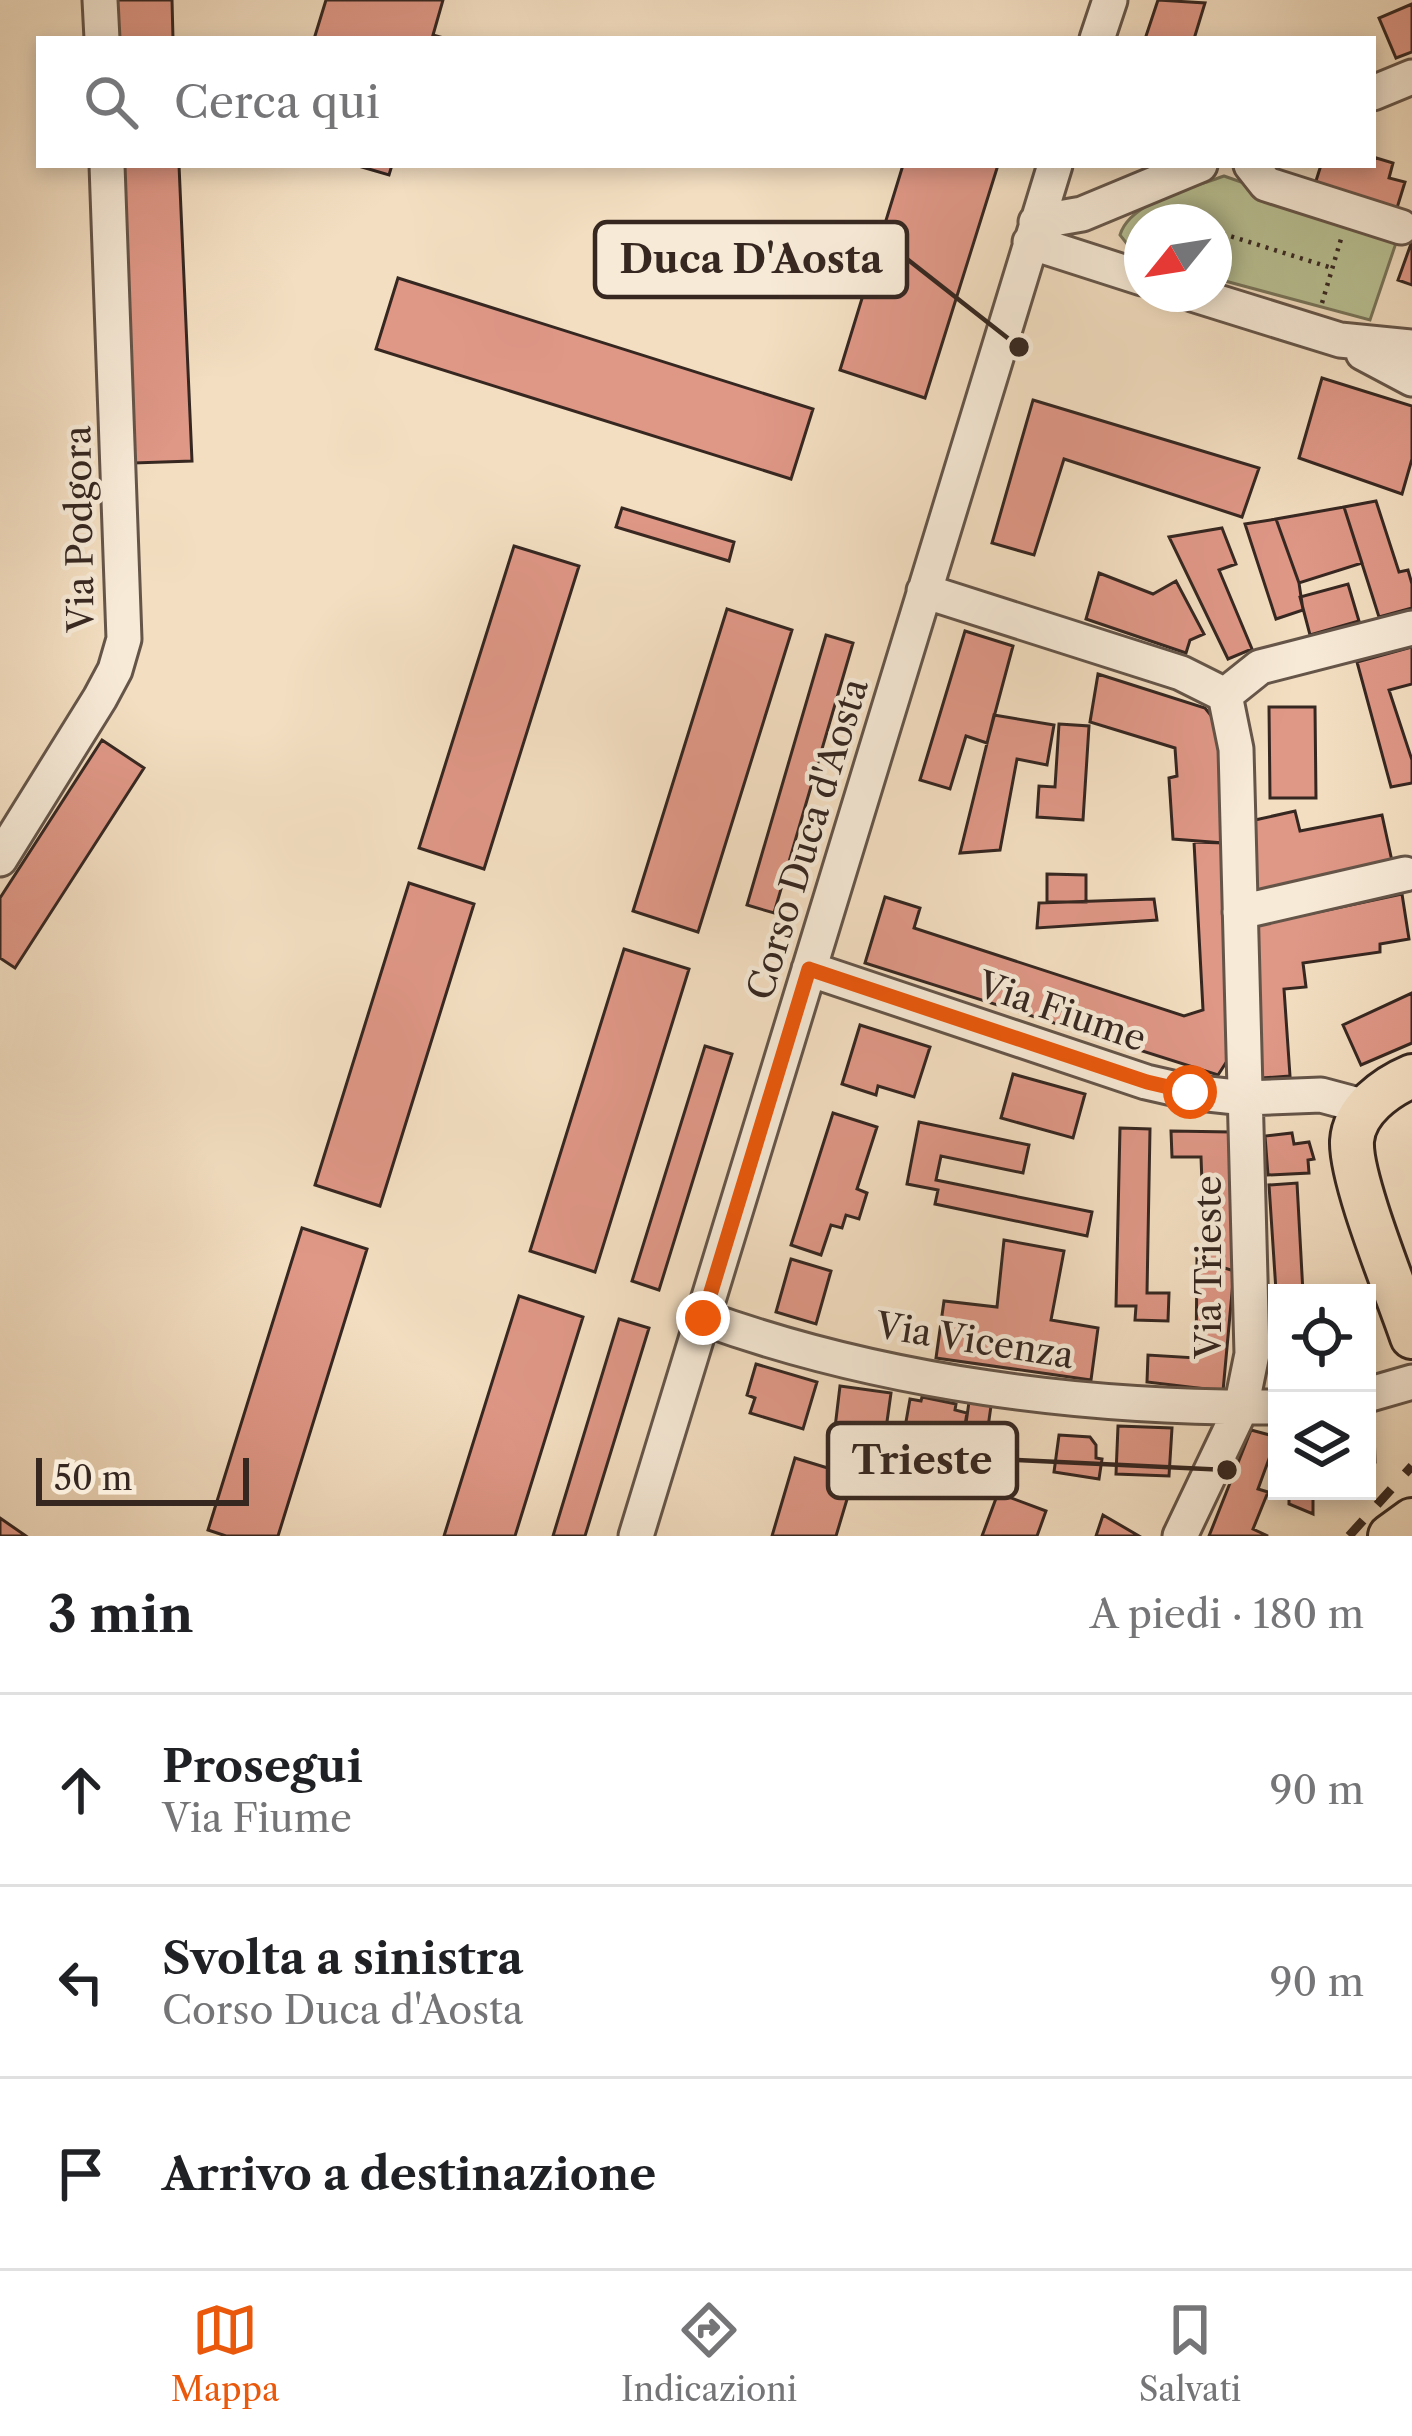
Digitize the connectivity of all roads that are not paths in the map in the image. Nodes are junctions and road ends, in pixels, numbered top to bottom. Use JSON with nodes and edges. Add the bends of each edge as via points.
{"nodes":[{"id":1,"x":100,"y":0,"type":"edge"},
{"id":2,"x":1110,"y":0,"type":"edge"},
{"id":3,"x":102,"y":36,"type":"edge"},
{"id":4,"x":1098,"y":36,"type":"edge"},
{"id":5,"x":1412,"y":77,"type":"edge"},
{"id":6,"x":1376,"y":92,"type":"edge"},
{"id":7,"x":107,"y":168,"type":"edge"},
{"id":8,"x":1054,"y":168,"type":"edge"},
{"id":9,"x":1193,"y":168,"type":"edge"},
{"id":10,"x":1253,"y":168,"type":"edge"},
{"id":11,"x":1401,"y":227,"type":"dead end"},
{"id":12,"x":1033,"y":232,"type":"junction"},
{"id":13,"x":1124,"y":270,"type":"edge"},
{"id":14,"x":1232,"y":306,"type":"edge"},
{"id":15,"x":1327,"y":336,"type":"junction"},
{"id":16,"x":1412,"y":347,"type":"edge"},
{"id":17,"x":1412,"y":379,"type":"edge"},
{"id":18,"x":924,"y":592,"type":"junction"},
{"id":19,"x":1412,"y":628,"type":"edge"},
{"id":20,"x":1225,"y":694,"type":"junction"},
{"id":21,"x":0,"y":860,"type":"edge"},
{"id":22,"x":1405,"y":874,"type":"dead end"},
{"id":23,"x":1240,"y":911,"type":"junction"},
{"id":24,"x":809,"y":969,"type":"junction"},
{"id":25,"x":1412,"y":1076,"type":"edge"},
{"id":26,"x":1245,"y":1098,"type":"junction"},
{"id":27,"x":1366,"y":1107,"type":"junction"},
{"id":28,"x":703,"y":1318,"type":"junction"},
{"id":29,"x":1412,"y":1337,"type":"edge"},
{"id":30,"x":1412,"y":1382,"type":"edge"},
{"id":31,"x":1376,"y":1392,"type":"edge"},
{"id":32,"x":1268,"y":1407,"type":"edge"},
{"id":33,"x":1241,"y":1408,"type":"junction"},
{"id":34,"x":1412,"y":1520,"type":"edge"},
{"id":35,"x":636,"y":1536,"type":"edge"},
{"id":36,"x":1180,"y":1536,"type":"edge"},
{"id":37,"x":1390,"y":1536,"type":"edge"}],
"edges":[{"from":1,"to":3,"type":"street"},
{"from":2,"to":4,"type":"street"},
{"from":5,"to":6,"type":"street"},
{"from":7,"to":21,"type":"street","name":"Via Podgora","via":[[124,639],[100,698]]},
{"from":8,"to":12,"type":"street","name":"Corso Duca d'Aosta"},
{"from":9,"to":12,"type":"street"},
{"from":10,"to":11,"type":"street","via":[[1266,184]]},
{"from":12,"to":13,"type":"street"},
{"from":12,"to":18,"type":"street","name":"Corso Duca d'Aosta"},
{"from":14,"to":15,"type":"street"},
{"from":15,"to":16,"type":"street"},
{"from":15,"to":17,"type":"street"},
{"from":18,"to":20,"type":"street"},
{"from":18,"to":24,"type":"street","name":"Corso Duca d'Aosta"},
{"from":19,"to":20,"type":"street","via":[[1260,668]]},
{"from":20,"to":23,"type":"street","name":"Via Trieste","via":[[1236,748]]},
{"from":22,"to":23,"type":"street"},
{"from":23,"to":26,"type":"street","name":"Via Trieste"},
{"from":24,"to":26,"type":"street","name":"Via Fiume","via":[[1147,1082]]},
{"from":24,"to":28,"type":"street","name":"Corso Duca d'Aosta"},
{"from":25,"to":27,"type":"main road"},
{"from":26,"to":27,"type":"street","name":"Via Fiume","via":[[1322,1095]]},
{"from":26,"to":33,"type":"street","name":"Via Trieste","via":[[1252,1354]]},
{"from":27,"to":29,"type":"main road","via":[[1352,1140],[1361,1186]]},
{"from":28,"to":33,"type":"street","name":"Via Vicenza","via":[[878,1366],[1017,1392]]},
{"from":28,"to":35,"type":"street","name":"Corso Duca d'Aosta"},
{"from":30,"to":31,"type":"street"},
{"from":32,"to":33,"type":"street","name":"Via Vicenza"},
{"from":33,"to":36,"type":"street","name":"Via Trieste"},
{"from":34,"to":37,"type":"main road"}]}
